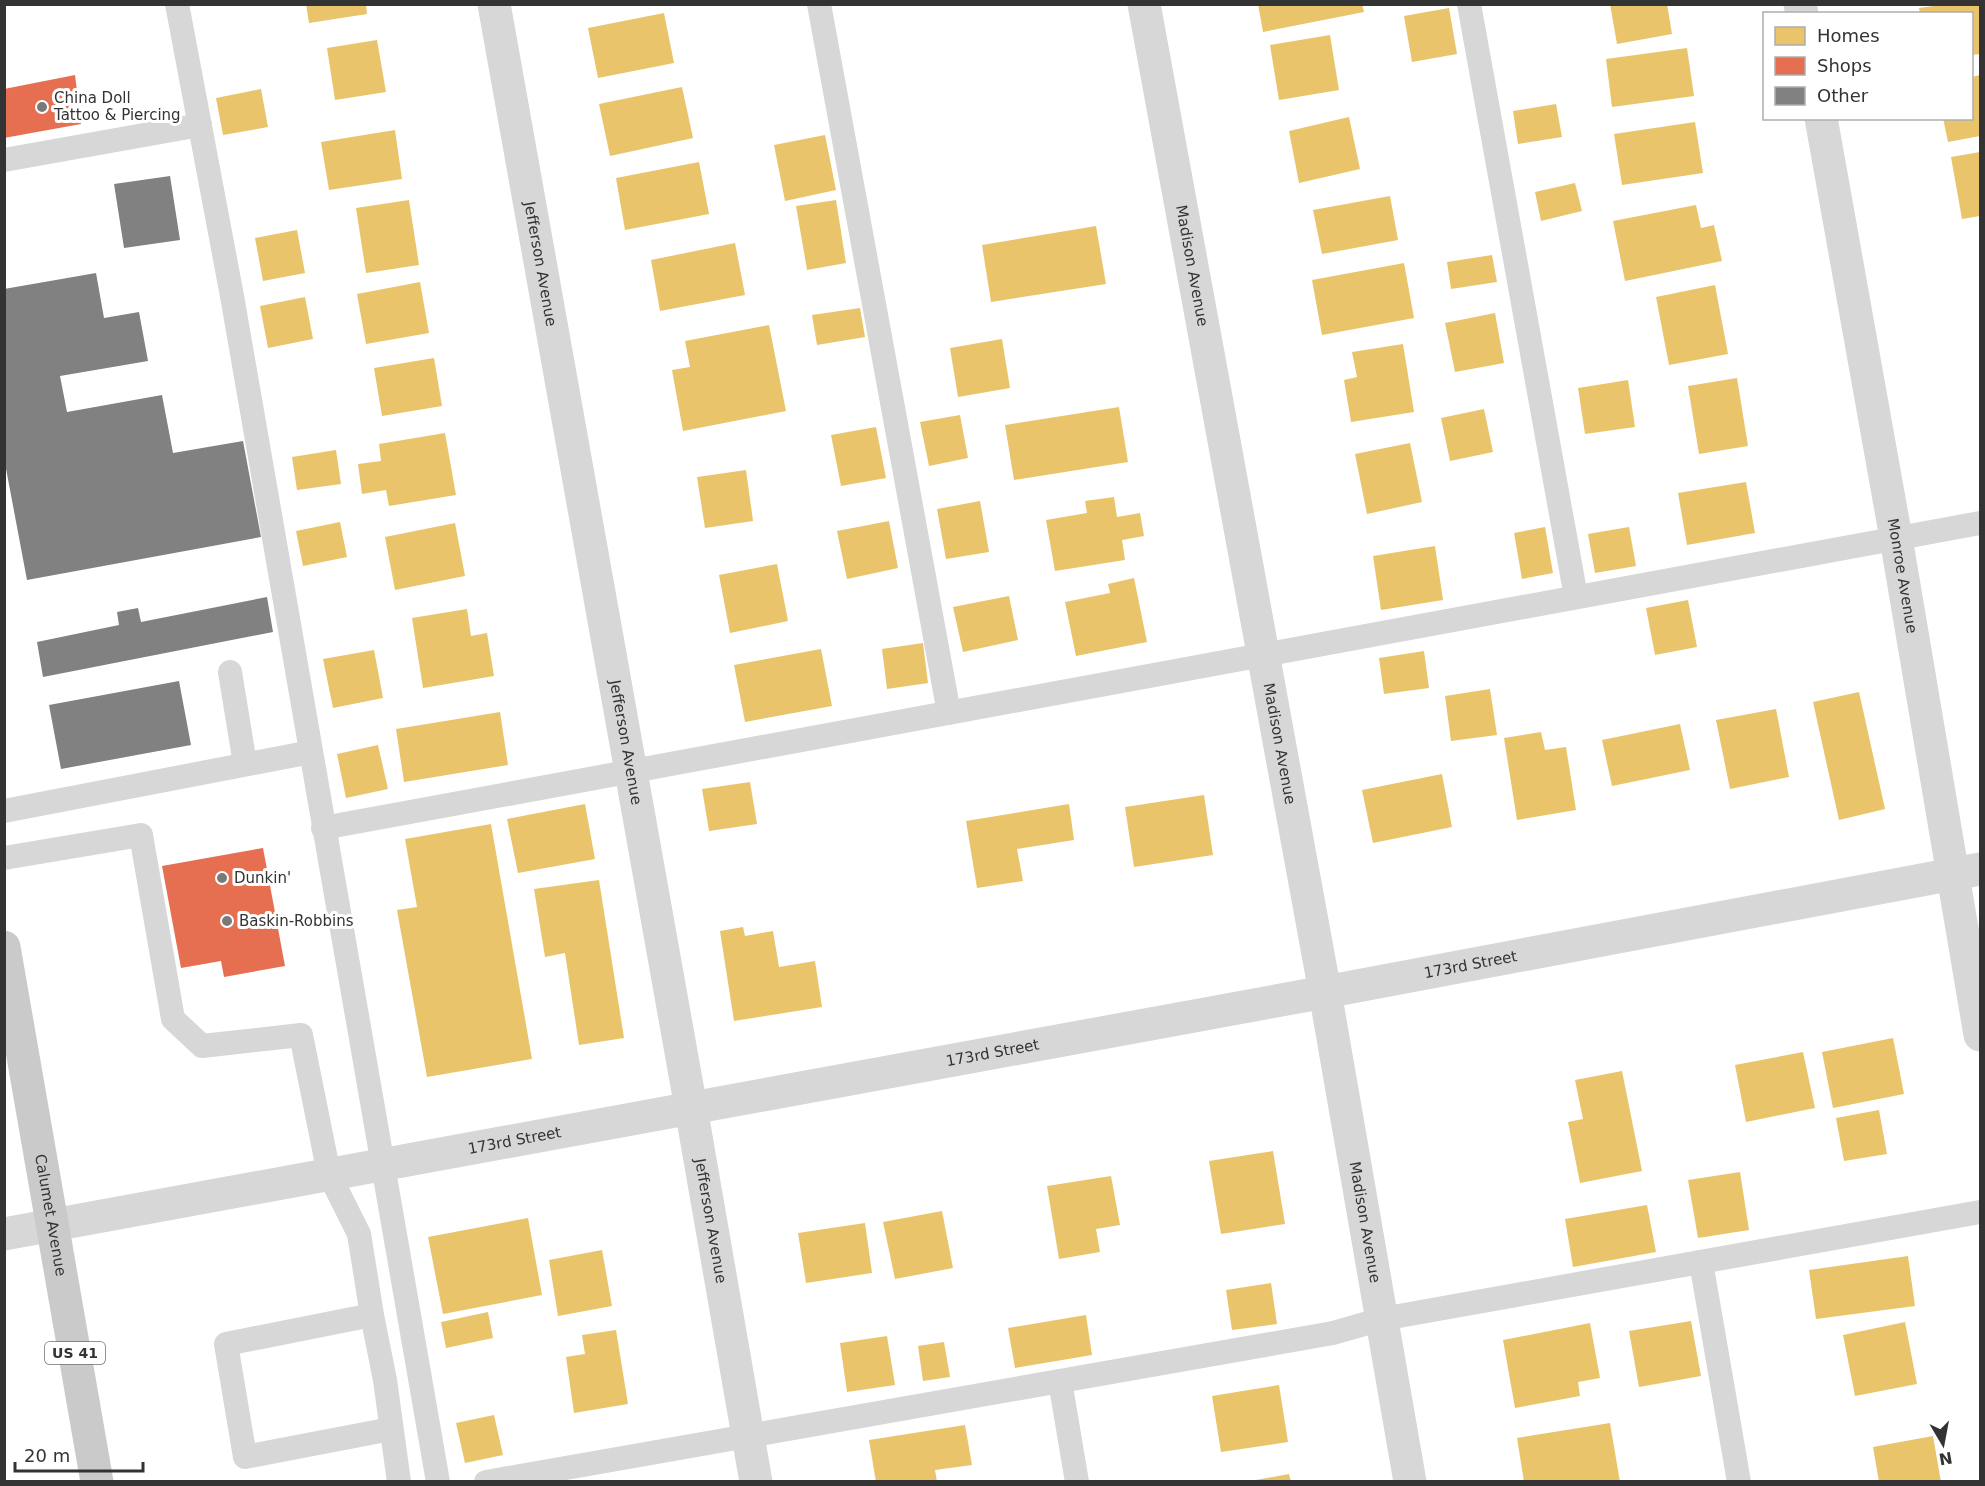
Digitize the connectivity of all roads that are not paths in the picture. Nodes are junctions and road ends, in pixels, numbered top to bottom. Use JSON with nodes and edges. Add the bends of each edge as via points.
{"nodes":[{"id":1,"x":177,"y":4,"type":"edge"},
{"id":2,"x":494,"y":4,"type":"edge"},
{"id":3,"x":819,"y":4,"type":"edge"},
{"id":4,"x":1144,"y":4,"type":"edge"},
{"id":5,"x":1469,"y":4,"type":"edge"},
{"id":6,"x":1821,"y":120,"type":"edge"},
{"id":7,"x":200,"y":125,"type":"junction"},
{"id":8,"x":4,"y":160,"type":"edge"},
{"id":9,"x":1980,"y":523,"type":"edge"},
{"id":10,"x":1896,"y":538,"type":"junction"},
{"id":11,"x":1576,"y":597,"type":"junction"},
{"id":12,"x":1263,"y":655,"type":"junction"},
{"id":13,"x":230,"y":672,"type":"dead end"},
{"id":14,"x":950,"y":713,"type":"junction"},
{"id":15,"x":311,"y":752,"type":"junction"},
{"id":16,"x":245,"y":764,"type":"junction"},
{"id":17,"x":631,"y":772,"type":"junction"},
{"id":18,"x":4,"y":811,"type":"edge"},
{"id":19,"x":323,"y":828,"type":"junction"},
{"id":20,"x":4,"y":858,"type":"edge"},
{"id":21,"x":1966,"y":871,"type":"edge"},
{"id":22,"x":4,"y":947,"type":"edge"},
{"id":23,"x":1325,"y":992,"type":"junction"},
{"id":24,"x":1980,"y":1035,"type":"edge"},
{"id":25,"x":691,"y":1108,"type":"junction"},
{"id":26,"x":382,"y":1164,"type":"junction"},
{"id":27,"x":329,"y":1173,"type":"junction"},
{"id":28,"x":1980,"y":1212,"type":"edge"},
{"id":29,"x":52,"y":1224,"type":"junction"},
{"id":30,"x":4,"y":1234,"type":"edge"},
{"id":31,"x":1701,"y":1262,"type":"junction"},
{"id":32,"x":372,"y":1315,"type":"junction"},
{"id":33,"x":1382,"y":1319,"type":"junction"},
{"id":34,"x":1060,"y":1381,"type":"junction"},
{"id":35,"x":391,"y":1429,"type":"junction"},
{"id":36,"x":748,"y":1435,"type":"junction"},
{"id":37,"x":397,"y":1473,"type":"edge"},
{"id":38,"x":97,"y":1482,"type":"edge"},
{"id":39,"x":438,"y":1482,"type":"edge"},
{"id":40,"x":486,"y":1482,"type":"edge"},
{"id":41,"x":756,"y":1482,"type":"edge"},
{"id":42,"x":1077,"y":1482,"type":"edge"},
{"id":43,"x":1410,"y":1482,"type":"edge"},
{"id":44,"x":1739,"y":1482,"type":"edge"}],
"edges":[{"from":1,"to":7,"type":"lane"},
{"from":2,"to":17,"type":"street","name":"Jefferson Avenue"},
{"from":3,"to":14,"type":"lane"},
{"from":4,"to":12,"type":"street","name":"Madison Avenue"},
{"from":5,"to":11,"type":"lane"},
{"from":6,"to":10,"type":"street","name":"Monroe Avenue"},
{"from":7,"to":8,"type":"lane"},
{"from":7,"to":15,"type":"lane"},
{"from":9,"to":10,"type":"lane"},
{"from":10,"to":11,"type":"lane"},
{"from":10,"to":21,"type":"street","name":"Monroe Avenue"},
{"from":11,"to":12,"type":"lane"},
{"from":12,"to":14,"type":"lane"},
{"from":12,"to":23,"type":"street","name":"Madison Avenue"},
{"from":13,"to":16,"type":"lane"},
{"from":14,"to":17,"type":"lane"},
{"from":15,"to":16,"type":"lane"},
{"from":15,"to":19,"type":"lane"},
{"from":16,"to":18,"type":"lane"},
{"from":17,"to":19,"type":"lane"},
{"from":17,"to":25,"type":"street","name":"Jefferson Avenue"},
{"from":19,"to":26,"type":"lane"},
{"from":20,"to":27,"type":"lane","via":[[141,835],[173,1019],[202,1046],[301,1035]]},
{"from":21,"to":23,"type":"street","name":"173rd Street"},
{"from":21,"to":24,"type":"street","name":"Monroe Avenue"},
{"from":22,"to":29,"type":"main road","name":"Calumet Avenue","number":"US 41"},
{"from":23,"to":25,"type":"street","name":"173rd Street"},
{"from":23,"to":33,"type":"street","name":"Madison Avenue"},
{"from":25,"to":26,"type":"street","name":"173rd Street"},
{"from":25,"to":36,"type":"street","name":"Jefferson Avenue"},
{"from":26,"to":27,"type":"street","name":"173rd Street"},
{"from":26,"to":39,"type":"lane"},
{"from":27,"to":29,"type":"street","name":"173rd Street"},
{"from":27,"to":32,"type":"lane","via":[[359,1234]]},
{"from":28,"to":31,"type":"lane"},
{"from":29,"to":30,"type":"street","name":"173rd Street"},
{"from":29,"to":38,"type":"main road","name":"Calumet Avenue","number":"US 41"},
{"from":31,"to":33,"type":"lane"},
{"from":31,"to":44,"type":"lane"},
{"from":32,"to":35,"type":"lane"},
{"from":32,"to":35,"type":"lane","via":[[226,1344],[245,1457]]},
{"from":33,"to":34,"type":"lane","via":[[1334,1334]]},
{"from":33,"to":43,"type":"street","name":"Madison Avenue"},
{"from":34,"to":36,"type":"lane"},
{"from":34,"to":42,"type":"lane"},
{"from":35,"to":37,"type":"lane"},
{"from":36,"to":40,"type":"lane"},
{"from":36,"to":41,"type":"street","name":"Jefferson Avenue"}]}
